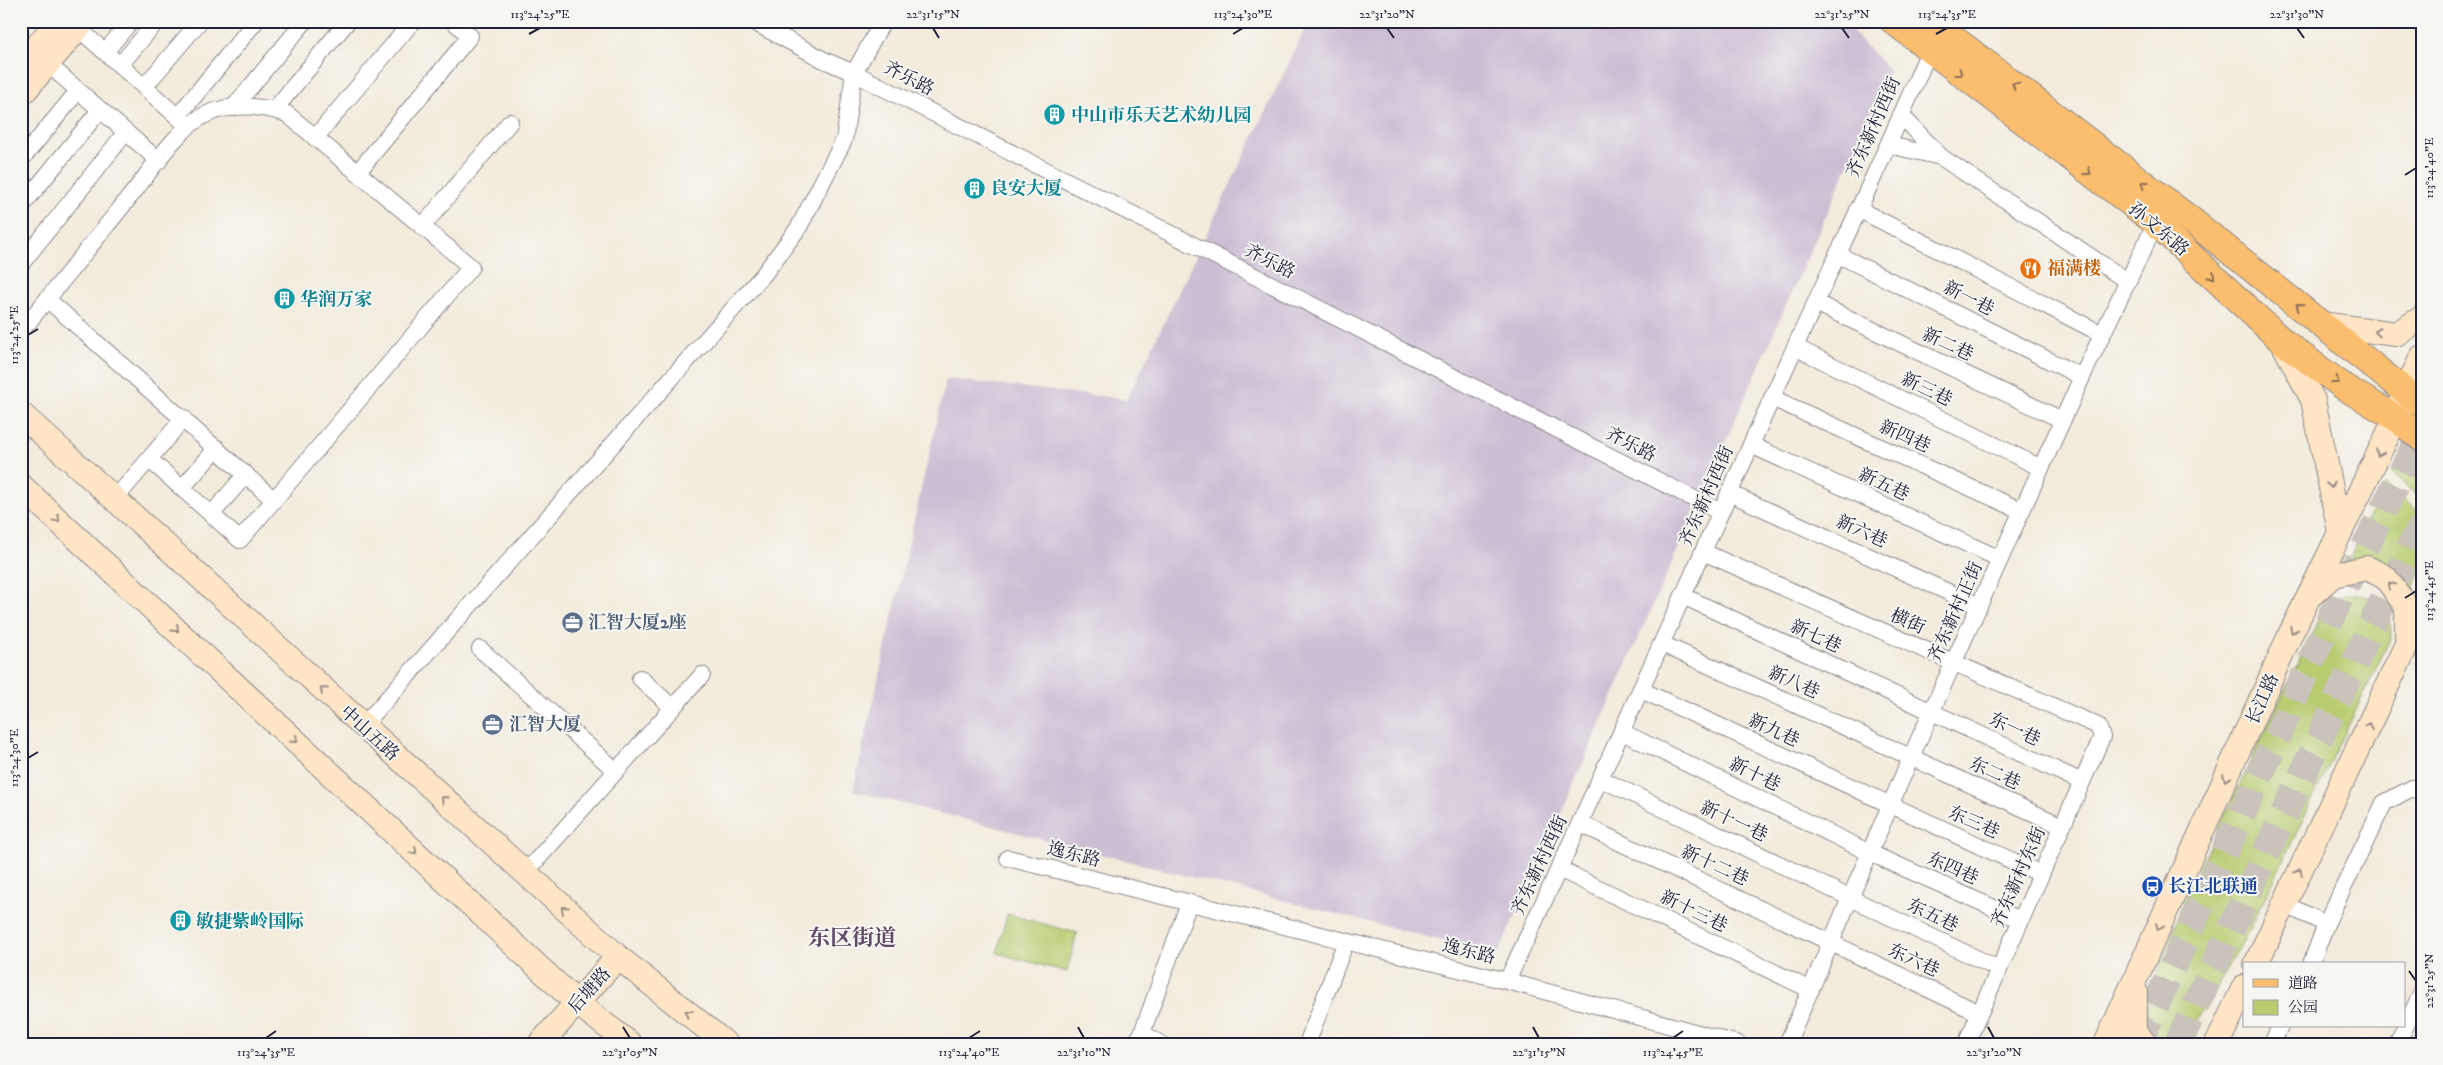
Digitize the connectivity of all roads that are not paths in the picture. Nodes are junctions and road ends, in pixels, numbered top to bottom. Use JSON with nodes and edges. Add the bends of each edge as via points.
{"nodes":[{"id":1,"x":131,"y":21,"type":"edge"},
{"id":2,"x":157,"y":21,"type":"edge"},
{"id":3,"x":200,"y":21,"type":"edge"},
{"id":4,"x":256,"y":21,"type":"edge"},
{"id":5,"x":305,"y":21,"type":"edge"},
{"id":6,"x":348,"y":21,"type":"edge"},
{"id":7,"x":412,"y":21,"type":"edge"},
{"id":8,"x":453,"y":21,"type":"edge"},
{"id":9,"x":752,"y":21,"type":"edge"},
{"id":10,"x":883,"y":21,"type":"edge"},
{"id":11,"x":1893,"y":21,"type":"edge"},
{"id":12,"x":74,"y":24,"type":"edge"},
{"id":13,"x":1932,"y":33,"type":"edge"},
{"id":14,"x":105,"y":52,"type":"junction"},
{"id":15,"x":48,"y":64,"type":"junction"},
{"id":16,"x":21,"y":65,"type":"edge"},
{"id":17,"x":120,"y":65,"type":"junction"},
{"id":18,"x":854,"y":73,"type":"junction"},
{"id":19,"x":145,"y":86,"type":"junction"},
{"id":20,"x":78,"y":91,"type":"junction"},
{"id":21,"x":21,"y":95,"type":"edge"},
{"id":22,"x":233,"y":108,"type":"junction"},
{"id":23,"x":100,"y":110,"type":"junction"},
{"id":24,"x":274,"y":110,"type":"junction"},
{"id":25,"x":1901,"y":115,"type":"junction"},
{"id":26,"x":183,"y":121,"type":"junction"},
{"id":27,"x":510,"y":122,"type":"dead end"},
{"id":28,"x":126,"y":132,"type":"junction"},
{"id":29,"x":315,"y":138,"type":"junction"},
{"id":30,"x":1889,"y":145,"type":"junction"},
{"id":31,"x":1941,"y":157,"type":"junction"},
{"id":32,"x":21,"y":160,"type":"edge"},
{"id":33,"x":159,"y":160,"type":"junction"},
{"id":34,"x":357,"y":173,"type":"junction"},
{"id":35,"x":21,"y":207,"type":"edge"},
{"id":36,"x":1858,"y":209,"type":"junction"},
{"id":37,"x":2161,"y":212,"type":"junction"},
{"id":38,"x":422,"y":227,"type":"junction"},
{"id":39,"x":1837,"y":254,"type":"junction"},
{"id":40,"x":21,"y":264,"type":"edge"},
{"id":41,"x":2127,"y":282,"type":"junction"},
{"id":42,"x":47,"y":299,"type":"junction"},
{"id":43,"x":1816,"y":303,"type":"junction"},
{"id":44,"x":2422,"y":318,"type":"edge"},
{"id":45,"x":21,"y":322,"type":"edge"},
{"id":46,"x":2321,"y":324,"type":"junction"},
{"id":47,"x":2102,"y":334,"type":"junction"},
{"id":48,"x":2282,"y":341,"type":"junction"},
{"id":49,"x":1795,"y":347,"type":"junction"},
{"id":50,"x":2422,"y":356,"type":"edge"},
{"id":51,"x":2082,"y":377,"type":"junction"},
{"id":52,"x":1772,"y":398,"type":"junction"},
{"id":53,"x":2413,"y":399,"type":"edge"},
{"id":54,"x":21,"y":414,"type":"edge"},
{"id":55,"x":184,"y":418,"type":"junction"},
{"id":56,"x":2396,"y":418,"type":"junction"},
{"id":57,"x":2062,"y":420,"type":"junction"},
{"id":58,"x":2422,"y":439,"type":"edge"},
{"id":59,"x":1751,"y":445,"type":"junction"},
{"id":60,"x":217,"y":448,"type":"junction"},
{"id":61,"x":149,"y":459,"type":"junction"},
{"id":62,"x":2041,"y":468,"type":"junction"},
{"id":63,"x":246,"y":474,"type":"junction"},
{"id":64,"x":21,"y":486,"type":"edge"},
{"id":65,"x":182,"y":488,"type":"junction"},
{"id":66,"x":1729,"y":493,"type":"junction"},
{"id":67,"x":115,"y":500,"type":"junction"},
{"id":68,"x":274,"y":500,"type":"junction"},
{"id":69,"x":2022,"y":511,"type":"junction"},
{"id":70,"x":1720,"y":512,"type":"junction"},
{"id":71,"x":212,"y":514,"type":"junction"},
{"id":72,"x":2340,"y":532,"type":"junction"},
{"id":73,"x":1703,"y":552,"type":"junction"},
{"id":74,"x":2000,"y":560,"type":"junction"},
{"id":75,"x":1683,"y":596,"type":"junction"},
{"id":76,"x":2309,"y":597,"type":"junction"},
{"id":77,"x":1979,"y":606,"type":"junction"},
{"id":78,"x":2420,"y":618,"type":"edge"},
{"id":79,"x":1662,"y":644,"type":"junction"},
{"id":80,"x":2407,"y":646,"type":"junction"},
{"id":81,"x":480,"y":649,"type":"dead end"},
{"id":82,"x":1954,"y":663,"type":"junction"},
{"id":83,"x":702,"y":675,"type":"dead end"},
{"id":84,"x":640,"y":678,"type":"dead end"},
{"id":85,"x":1641,"y":690,"type":"junction"},
{"id":86,"x":673,"y":708,"type":"junction"},
{"id":87,"x":1932,"y":713,"type":"junction"},
{"id":88,"x":363,"y":726,"type":"junction"},
{"id":89,"x":2098,"y":726,"type":"joint"},
{"id":90,"x":1622,"y":732,"type":"junction"},
{"id":91,"x":1910,"y":757,"type":"junction"},
{"id":92,"x":616,"y":771,"type":"junction"},
{"id":93,"x":1601,"y":779,"type":"junction"},
{"id":94,"x":2082,"y":782,"type":"junction"},
{"id":95,"x":2422,"y":792,"type":"edge"},
{"id":96,"x":1891,"y":806,"type":"junction"},
{"id":97,"x":1581,"y":824,"type":"junction"},
{"id":98,"x":2062,"y":826,"type":"junction"},
{"id":99,"x":1870,"y":852,"type":"junction"},
{"id":100,"x":1008,"y":858,"type":"dead end"},
{"id":101,"x":1559,"y":869,"type":"junction"},
{"id":102,"x":524,"y":873,"type":"junction"},
{"id":103,"x":2041,"y":874,"type":"junction"},
{"id":104,"x":1850,"y":898,"type":"junction"},
{"id":105,"x":1189,"y":903,"type":"junction"},
{"id":106,"x":2284,"y":904,"type":"junction"},
{"id":107,"x":2021,"y":920,"type":"junction"},
{"id":108,"x":2326,"y":924,"type":"junction"},
{"id":109,"x":1346,"y":941,"type":"junction"},
{"id":110,"x":1832,"y":943,"type":"junction"},
{"id":111,"x":618,"y":958,"type":"junction"},
{"id":112,"x":2257,"y":962,"type":"edge"},
{"id":113,"x":2311,"y":962,"type":"edge"},
{"id":114,"x":1999,"y":968,"type":"junction"},
{"id":115,"x":2136,"y":979,"type":"junction"},
{"id":116,"x":1507,"y":981,"type":"junction"},
{"id":117,"x":2243,"y":989,"type":"edge"},
{"id":118,"x":1811,"y":990,"type":"junction"},
{"id":119,"x":2422,"y":992,"type":"edge"},
{"id":120,"x":577,"y":1003,"type":"junction"},
{"id":121,"x":1980,"y":1013,"type":"junction"},
{"id":122,"x":2406,"y":1025,"type":"edge"},
{"id":123,"x":2279,"y":1028,"type":"edge"},
{"id":124,"x":2405,"y":1028,"type":"edge"},
{"id":125,"x":2222,"y":1034,"type":"edge"},
{"id":126,"x":1139,"y":1039,"type":"edge"},
{"id":127,"x":540,"y":1044,"type":"edge"},
{"id":128,"x":630,"y":1044,"type":"edge"},
{"id":129,"x":726,"y":1044,"type":"edge"},
{"id":130,"x":1161,"y":1044,"type":"edge"},
{"id":131,"x":1307,"y":1044,"type":"edge"},
{"id":132,"x":1738,"y":1044,"type":"edge"},
{"id":133,"x":1787,"y":1044,"type":"edge"},
{"id":134,"x":1966,"y":1044,"type":"edge"},
{"id":135,"x":2106,"y":1044,"type":"edge"},
{"id":136,"x":2144,"y":1044,"type":"edge"},
{"id":137,"x":2199,"y":1044,"type":"edge"},
{"id":138,"x":2272,"y":1044,"type":"edge"},
{"id":139,"x":2397,"y":1044,"type":"edge"}],
"edges":[{"from":1,"to":14,"type":"street"},
{"from":2,"to":17,"type":"street"},
{"from":3,"to":19,"type":"street"},
{"from":4,"to":26,"type":"street"},
{"from":5,"to":22,"type":"street"},
{"from":6,"to":24,"type":"street"},
{"from":7,"to":29,"type":"street"},
{"from":8,"to":34,"type":"street","via":[[470,36]]},
{"from":9,"to":18,"type":"street"},
{"from":10,"to":18,"type":"street","name":"齐乐路"},
{"from":11,"to":13,"type":"main road","name":"孙文东路"},
{"from":12,"to":14,"type":"street"},
{"from":12,"to":15,"type":"main road"},
{"from":12,"to":16,"type":"main road"},
{"from":13,"to":25,"type":"street","name":"齐东新村西街"},
{"from":13,"to":37,"type":"main road","name":"孙文东路"},
{"from":14,"to":17,"type":"street"},
{"from":15,"to":20,"type":"street"},
{"from":15,"to":21,"type":"main road"},
{"from":17,"to":19,"type":"street"},
{"from":18,"to":70,"type":"street","name":"齐乐路"},
{"from":18,"to":88,"type":"street","via":[[844,140],[799,227],[764,274]]},
{"from":19,"to":26,"type":"street"},
{"from":20,"to":23,"type":"street"},
{"from":20,"to":32,"type":"street"},
{"from":22,"to":24,"type":"street"},
{"from":22,"to":26,"type":"street"},
{"from":23,"to":28,"type":"street"},
{"from":23,"to":35,"type":"street"},
{"from":24,"to":29,"type":"street","via":[[287,114]]},
{"from":25,"to":30,"type":"street","name":"齐东新村西街"},
{"from":25,"to":31,"type":"street"},
{"from":26,"to":33,"type":"street"},
{"from":27,"to":38,"type":"street"},
{"from":28,"to":33,"type":"street"},
{"from":28,"to":40,"type":"street"},
{"from":29,"to":34,"type":"street"},
{"from":30,"to":31,"type":"street"},
{"from":30,"to":36,"type":"street","name":"齐东新村西街"},
{"from":31,"to":41,"type":"street"},
{"from":33,"to":42,"type":"street"},
{"from":34,"to":38,"type":"street"},
{"from":36,"to":39,"type":"street","name":"齐东新村西街"},
{"from":36,"to":47,"type":"street"},
{"from":37,"to":41,"type":"street","name":"齐东新村正街"},
{"from":46,"to":37,"type":"main road","name":"孙文东路","one_way":true},
{"from":37,"to":48,"type":"main road","name":"孙文东路","one_way":true},
{"from":38,"to":68,"type":"street","via":[[471,267]]},
{"from":39,"to":43,"type":"street","name":"齐东新村西街"},
{"from":39,"to":51,"type":"street","name":"新一巷"},
{"from":41,"to":47,"type":"street","name":"齐东新村正街"},
{"from":42,"to":45,"type":"street","via":[[26,326]]},
{"from":42,"to":55,"type":"street"},
{"from":43,"to":49,"type":"street","name":"齐东新村西街"},
{"from":43,"to":57,"type":"street","name":"新二巷"},
{"from":44,"to":46,"type":"main road","one_way":true,"via":[[2396,334]]},
{"from":46,"to":53,"type":"main road","name":"孙文东路"},
{"from":47,"to":51,"type":"street","name":"齐东新村正街"},
{"from":48,"to":56,"type":"main road","name":"孙文东路","one_way":true,"via":[[2344,387]]},
{"from":48,"to":72,"type":"main road","one_way":true,"via":[[2313,400]]},
{"from":49,"to":52,"type":"street","name":"齐东新村西街"},
{"from":49,"to":62,"type":"street","name":"新三巷"},
{"from":50,"to":53,"type":"main road","name":"长江路"},
{"from":51,"to":57,"type":"street","name":"齐东新村正街"},
{"from":52,"to":59,"type":"street","name":"齐东新村西街"},
{"from":52,"to":69,"type":"street","name":"新四巷"},
{"from":53,"to":56,"type":"main road","name":"长江路"},
{"from":54,"to":67,"type":"main road","name":"中山五路"},
{"from":55,"to":60,"type":"street"},
{"from":55,"to":61,"type":"street"},
{"from":56,"to":58,"type":"main road","name":"孙文东路"},
{"from":56,"to":72,"type":"main road","name":"长江路","one_way":true},
{"from":57,"to":62,"type":"street","name":"齐东新村正街"},
{"from":59,"to":66,"type":"street","name":"齐东新村西街"},
{"from":59,"to":74,"type":"street","name":"新五巷"},
{"from":60,"to":63,"type":"street"},
{"from":60,"to":65,"type":"street"},
{"from":61,"to":65,"type":"street"},
{"from":61,"to":67,"type":"street"},
{"from":62,"to":69,"type":"street","name":"齐东新村正街"},
{"from":63,"to":68,"type":"street"},
{"from":63,"to":71,"type":"street"},
{"from":64,"to":120,"type":"main road","one_way":true},
{"from":65,"to":71,"type":"street"},
{"from":66,"to":70,"type":"street","name":"齐东新村西街"},
{"from":66,"to":77,"type":"street","name":"新六巷"},
{"from":88,"to":67,"type":"main road","name":"中山五路","one_way":true},
{"from":68,"to":71,"type":"street","via":[[240,540]]},
{"from":69,"to":74,"type":"street","name":"齐东新村正街"},
{"from":70,"to":73,"type":"street","name":"齐东新村西街"},
{"from":72,"to":76,"type":"main road","name":"长江路"},
{"from":73,"to":75,"type":"street","name":"齐东新村西街"},
{"from":73,"to":82,"type":"street","name":"横街"},
{"from":74,"to":77,"type":"street","name":"齐东新村正街"},
{"from":75,"to":79,"type":"street","name":"齐东新村西街"},
{"from":75,"to":87,"type":"street","name":"新七巷"},
{"from":80,"to":76,"type":"main road","one_way":true,"via":[[2407,607],[2385,577],[2367,568],[2333,575]]},
{"from":76,"to":115,"type":"main road","name":"长江路","one_way":true},
{"from":77,"to":82,"type":"street","name":"齐东新村正街"},
{"from":78,"to":80,"type":"main road"},
{"from":79,"to":85,"type":"street","name":"齐东新村西街"},
{"from":79,"to":91,"type":"street","name":"新八巷"},
{"from":106,"to":80,"type":"main road","one_way":true},
{"from":81,"to":92,"type":"street"},
{"from":82,"to":87,"type":"street","name":"齐东新村正街"},
{"from":82,"to":89,"type":"street","name":"横街"},
{"from":83,"to":86,"type":"street"},
{"from":84,"to":86,"type":"street"},
{"from":85,"to":90,"type":"street","name":"齐东新村西街"},
{"from":85,"to":96,"type":"street","name":"新九巷"},
{"from":86,"to":92,"type":"street"},
{"from":87,"to":91,"type":"street","name":"齐东新村正街"},
{"from":87,"to":94,"type":"street","name":"东一巷"},
{"from":102,"to":88,"type":"main road","name":"中山五路","one_way":true},
{"from":89,"to":94,"type":"street","name":"齐东新村东街","via":[[2102,737]]},
{"from":90,"to":93,"type":"street","name":"齐东新村西街"},
{"from":90,"to":99,"type":"street","name":"新十巷"},
{"from":91,"to":96,"type":"street","name":"齐东新村正街"},
{"from":91,"to":98,"type":"street","name":"东二巷"},
{"from":92,"to":102,"type":"street"},
{"from":93,"to":97,"type":"street","name":"齐东新村西街"},
{"from":93,"to":104,"type":"street","name":"新十一巷"},
{"from":94,"to":98,"type":"street","name":"齐东新村东街"},
{"from":95,"to":108,"type":"street","via":[[2412,788],[2384,804]]},
{"from":96,"to":99,"type":"street","name":"齐东新村正街"},
{"from":96,"to":103,"type":"street","name":"东三巷"},
{"from":97,"to":101,"type":"street","name":"齐东新村西街"},
{"from":97,"to":110,"type":"street","name":"新十二巷"},
{"from":98,"to":103,"type":"street","name":"齐东新村东街"},
{"from":99,"to":104,"type":"street","name":"齐东新村正街"},
{"from":99,"to":107,"type":"street","name":"东四巷"},
{"from":100,"to":105,"type":"street","name":"逸东路"},
{"from":101,"to":116,"type":"street","name":"齐东新村西街"},
{"from":101,"to":118,"type":"street","name":"新十三巷"},
{"from":111,"to":102,"type":"main road","name":"中山五路","one_way":true},
{"from":103,"to":107,"type":"street","name":"齐东新村东街"},
{"from":104,"to":110,"type":"street","name":"齐东新村正街"},
{"from":104,"to":114,"type":"street","name":"东五巷"},
{"from":105,"to":109,"type":"street","name":"逸东路"},
{"from":105,"to":126,"type":"street"},
{"from":106,"to":108,"type":"street"},
{"from":106,"to":112,"type":"main road"},
{"from":107,"to":114,"type":"street","name":"齐东新村东街"},
{"from":108,"to":113,"type":"street"},
{"from":109,"to":116,"type":"street","name":"逸东路"},
{"from":109,"to":131,"type":"street"},
{"from":110,"to":118,"type":"street","name":"齐东新村正街"},
{"from":110,"to":121,"type":"street","name":"东六巷"},
{"from":111,"to":120,"type":"main road","name":"后塘路"},
{"from":129,"to":111,"type":"main road","name":"中山五路","one_way":true},
{"from":114,"to":121,"type":"street","name":"齐东新村东街"},
{"from":115,"to":135,"type":"main road","name":"长江路"},
{"from":115,"to":136,"type":"main road","via":[[2133,1020],[2135,1032]]},
{"from":116,"to":132,"type":"street","name":"逸东路"},
{"from":117,"to":125,"type":"main road"},
{"from":118,"to":133,"type":"street","name":"齐东新村正街"},
{"from":119,"to":122,"type":"street"},
{"from":120,"to":127,"type":"main road","name":"后塘路"},
{"from":120,"to":128,"type":"main road"},
{"from":121,"to":134,"type":"street","name":"齐东新村东街"},
{"from":123,"to":138,"type":"street"},
{"from":124,"to":139,"type":"street"},
{"from":125,"to":137,"type":"main road"},
{"from":126,"to":130,"type":"street"}]}
